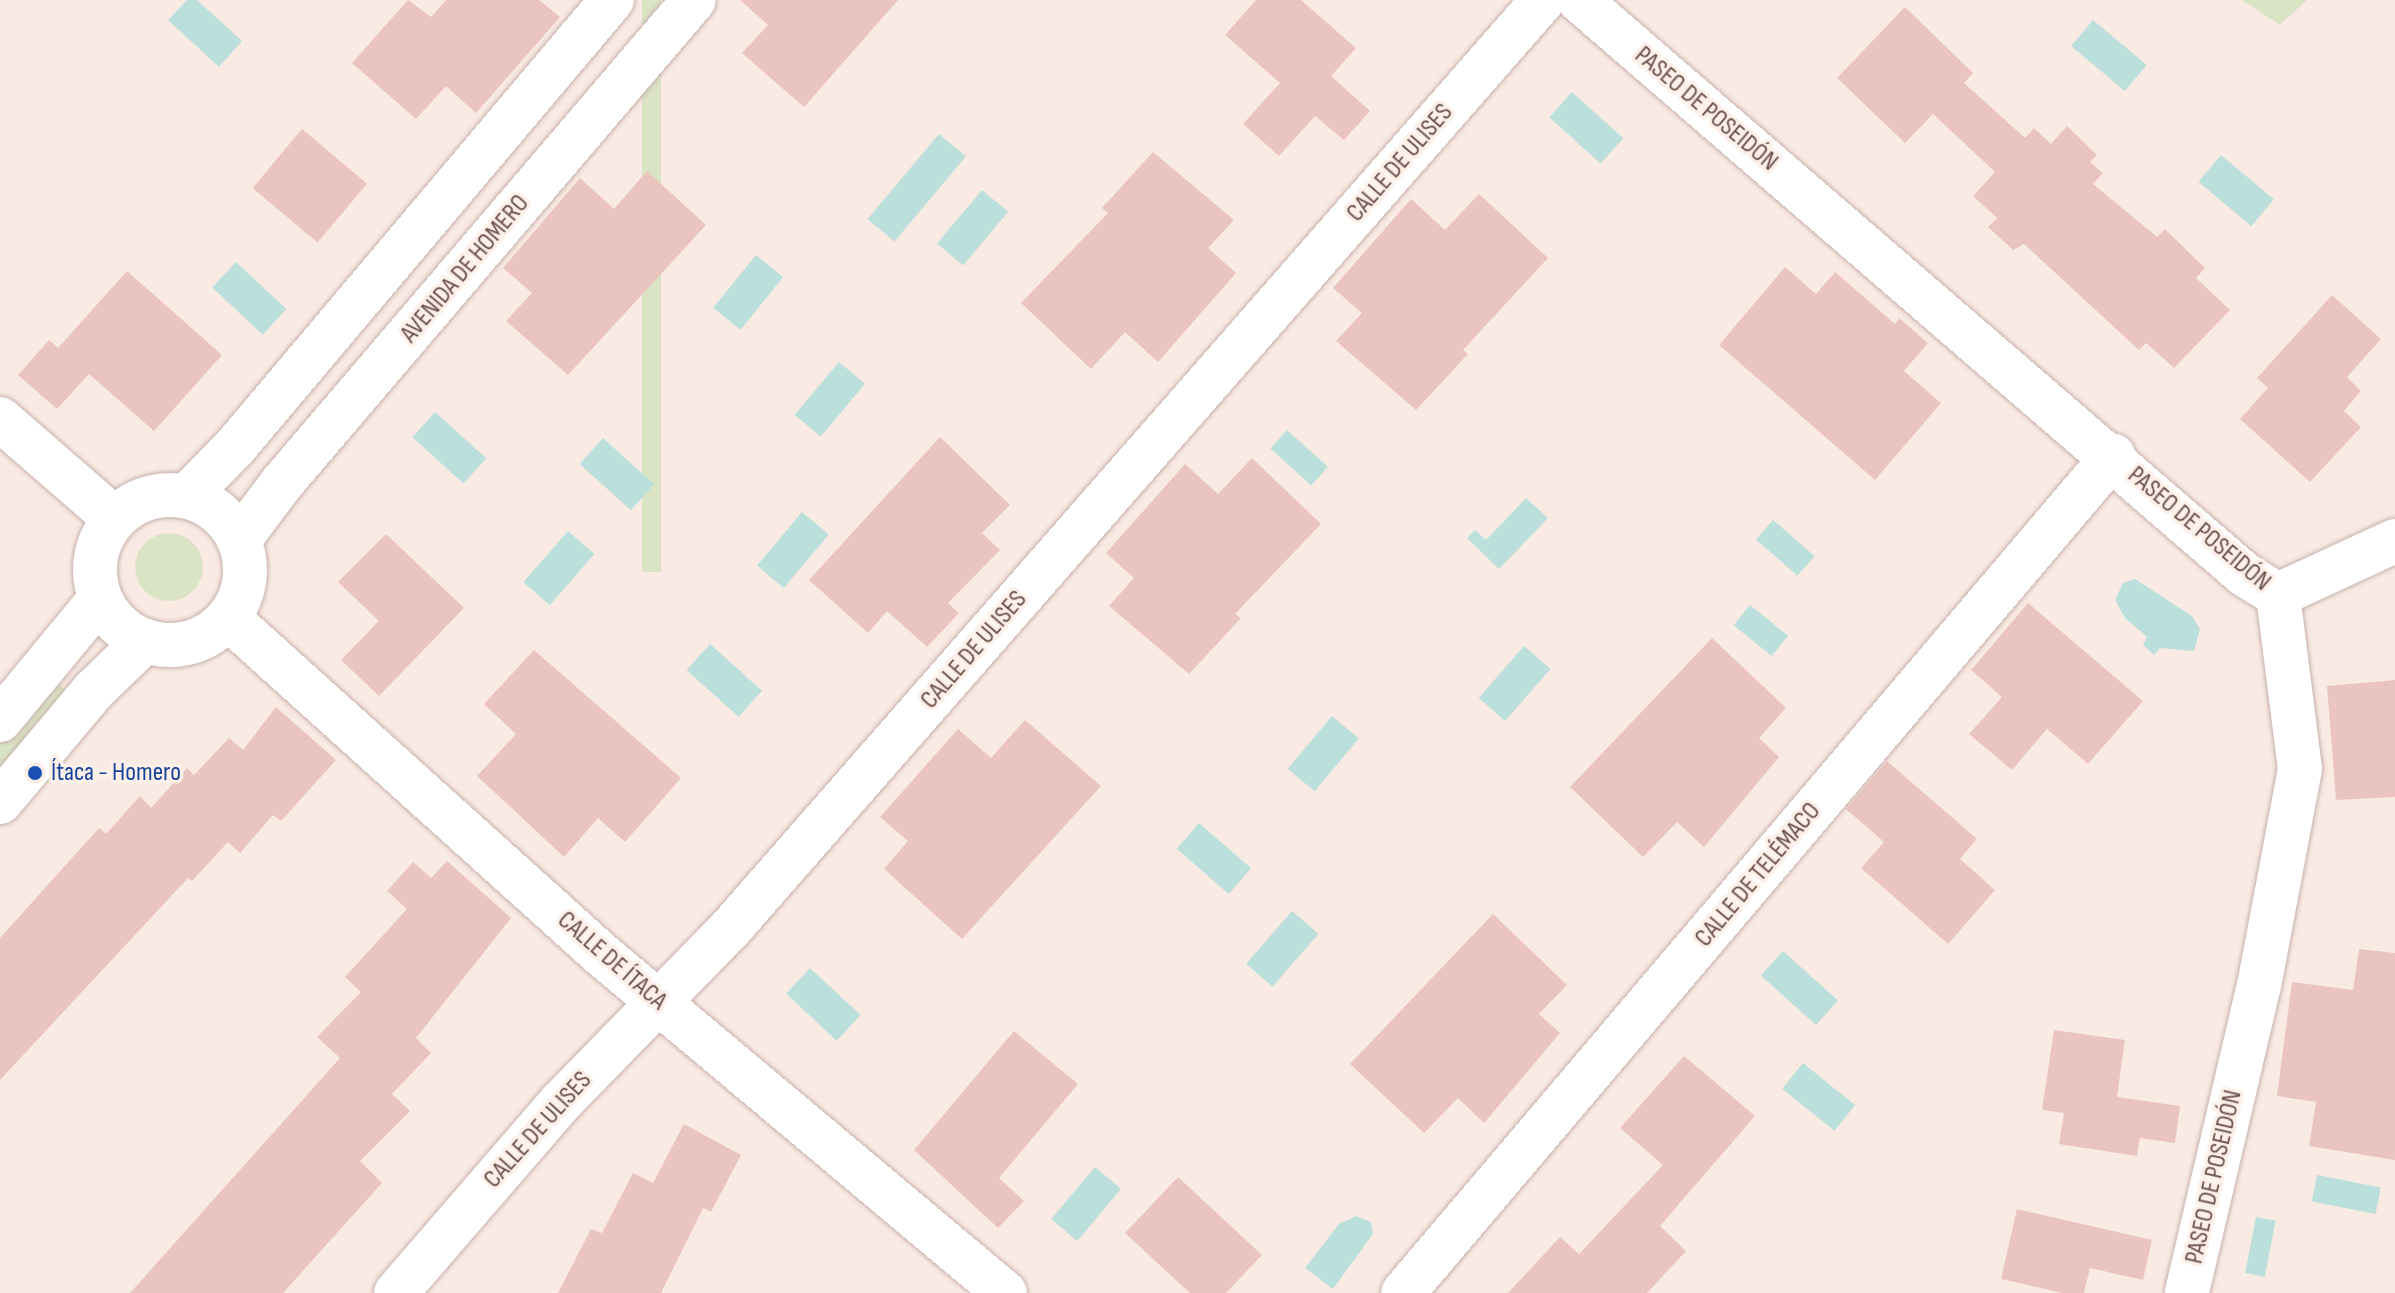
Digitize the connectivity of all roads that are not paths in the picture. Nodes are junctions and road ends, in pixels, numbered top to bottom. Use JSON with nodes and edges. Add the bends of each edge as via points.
{"nodes":[{"id":1,"x":612,"y":0,"type":"edge"},
{"id":2,"x":694,"y":0,"type":"edge"},
{"id":3,"x":1543,"y":0,"type":"edge"},
{"id":4,"x":1579,"y":0,"type":"edge"},
{"id":5,"x":0,"y":419,"type":"edge"},
{"id":6,"x":2113,"y":456,"type":"junction"},
{"id":7,"x":187,"y":496,"type":"junction"},
{"id":8,"x":115,"y":519,"type":"junction"},
{"id":9,"x":239,"y":540,"type":"junction"},
{"id":10,"x":2395,"y":541,"type":"edge"},
{"id":11,"x":2278,"y":595,"type":"junction"},
{"id":12,"x":100,"y":599,"type":"junction"},
{"id":13,"x":228,"y":618,"type":"junction"},
{"id":14,"x":145,"y":641,"type":"junction"},
{"id":15,"x":0,"y":720,"type":"edge"},
{"id":16,"x":0,"y":802,"type":"edge"},
{"id":17,"x":659,"y":1001,"type":"junction"},
{"id":18,"x":396,"y":1293,"type":"edge"},
{"id":19,"x":1005,"y":1293,"type":"edge"},
{"id":20,"x":1403,"y":1293,"type":"edge"},
{"id":21,"x":2187,"y":1293,"type":"edge"}],
"edges":[{"from":1,"to":7,"type":"street","via":[[235,447]]},
{"from":2,"to":9,"type":"street","name":"AVENIDA DE HOMERO"},
{"from":3,"to":17,"type":"street","name":"CALLE DE ULISES","via":[[740,917]]},
{"from":4,"to":6,"type":"street","name":"PASEO DE POSEIDÓN"},
{"from":5,"to":8,"type":"street"},
{"from":6,"to":11,"type":"street","name":"PASEO DE POSEIDÓN","via":[[2244,574]]},
{"from":6,"to":20,"type":"street","name":"CALLE DE TELÉMACO"},
{"from":7,"to":8,"type":"street","via":[[148,498]]},
{"from":7,"to":9,"type":"street","via":[[218,513]]},
{"from":8,"to":12,"type":"street","via":[[96,557]]},
{"from":9,"to":13,"type":"street","via":[[244,581]]},
{"from":10,"to":11,"type":"street"},
{"from":11,"to":21,"type":"street","name":"PASEO DE POSEIDÓN","via":[[2300,769],[2259,985]]},
{"from":12,"to":14,"type":"street","via":[[126,631]]},
{"from":12,"to":15,"type":"street"},
{"from":13,"to":14,"type":"street","via":[[189,642]]},
{"from":13,"to":17,"type":"street","name":"CALLE DE ÍTACA"},
{"from":14,"to":16,"type":"street","via":[[94,690]]},
{"from":17,"to":18,"type":"street","name":"CALLE DE ULISES","via":[[561,1102]]},
{"from":17,"to":19,"type":"street","name":"CALLE DE ÍTACA"}]}
